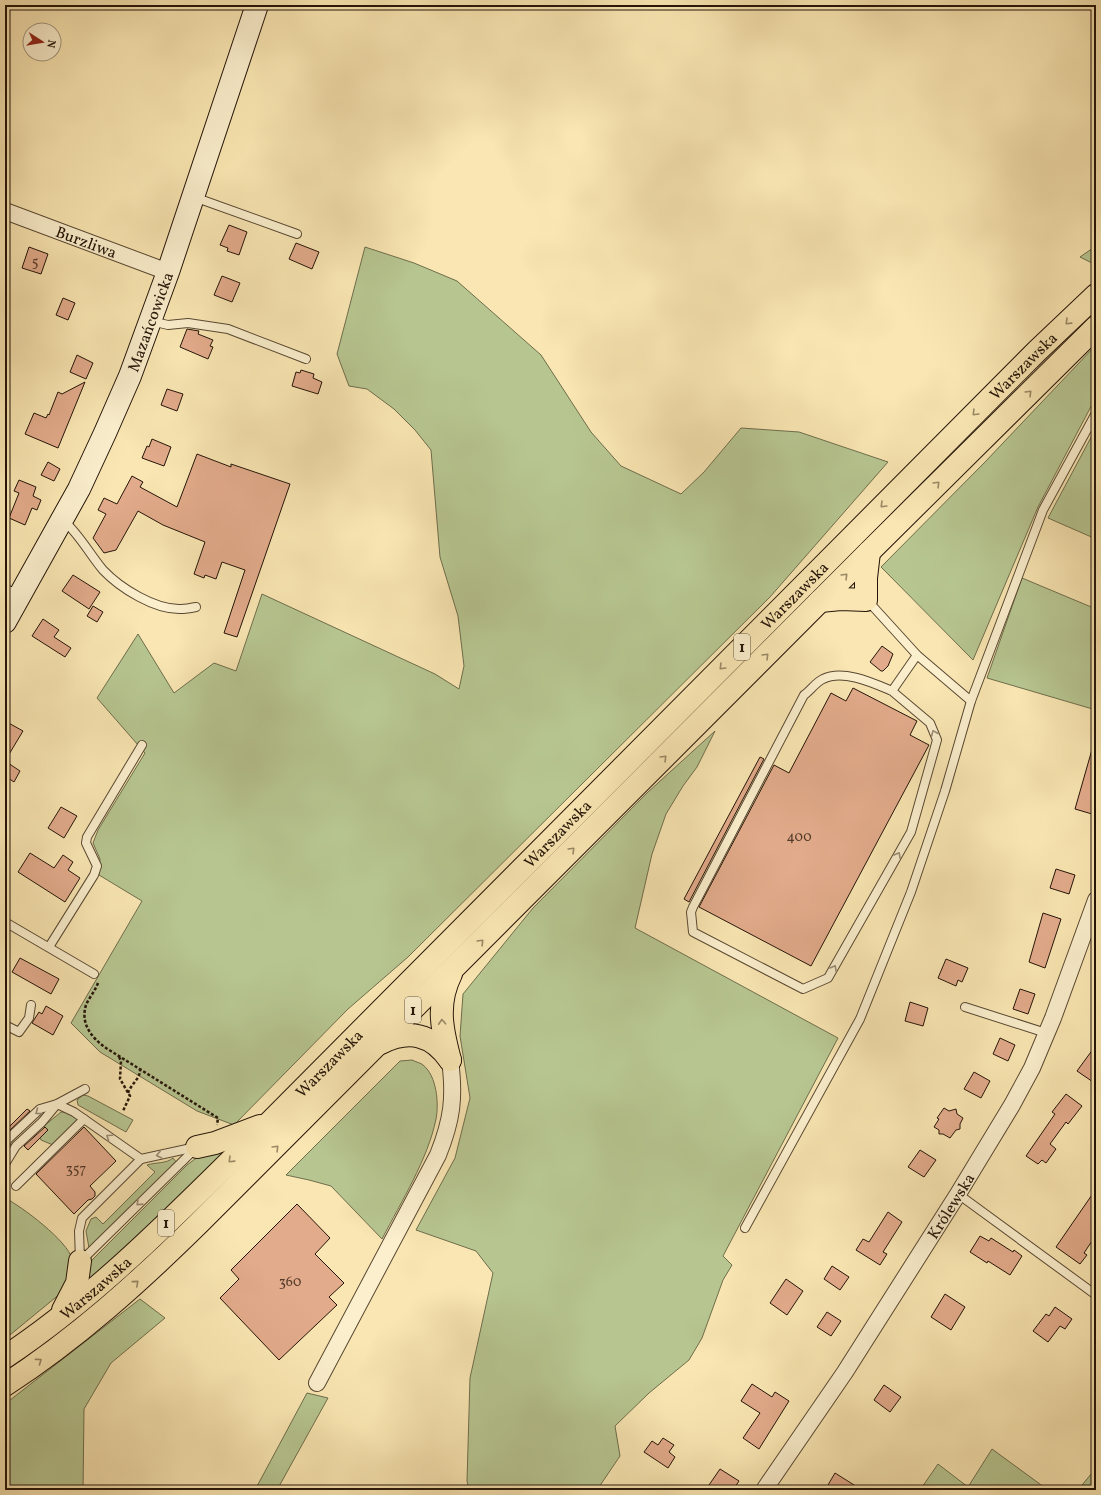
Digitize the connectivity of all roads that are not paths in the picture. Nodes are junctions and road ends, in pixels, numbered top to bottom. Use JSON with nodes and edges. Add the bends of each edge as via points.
{"nodes":[{"id":1,"x":256,"y":5,"type":"edge"},
{"id":2,"x":193,"y":197,"type":"junction"},
{"id":3,"x":5,"y":211,"type":"edge"},
{"id":4,"x":297,"y":234,"type":"dead end"},
{"id":5,"x":168,"y":272,"type":"junction"},
{"id":6,"x":1096,"y":295,"type":"edge"},
{"id":7,"x":150,"y":321,"type":"junction"},
{"id":8,"x":1096,"y":327,"type":"edge"},
{"id":9,"x":306,"y":359,"type":"dead end"},
{"id":10,"x":1096,"y":413,"type":"edge"},
{"id":11,"x":62,"y":519,"type":"junction"},
{"id":12,"x":869,"y":552,"type":"junction"},
{"id":13,"x":12,"y":596,"type":"edge"},
{"id":14,"x":866,"y":600,"type":"junction"},
{"id":15,"x":820,"y":601,"type":"junction"},
{"id":16,"x":196,"y":607,"type":"dead end"},
{"id":17,"x":5,"y":622,"type":"edge"},
{"id":18,"x":917,"y":655,"type":"junction"},
{"id":19,"x":892,"y":691,"type":"junction"},
{"id":20,"x":971,"y":701,"type":"junction"},
{"id":21,"x":142,"y":745,"type":"dead end"},
{"id":22,"x":1096,"y":900,"type":"edge"},
{"id":23,"x":5,"y":922,"type":"edge"},
{"id":24,"x":49,"y":948,"type":"junction"},
{"id":25,"x":453,"y":970,"type":"junction"},
{"id":26,"x":94,"y":974,"type":"road end"},
{"id":27,"x":31,"y":1005,"type":"dead end"},
{"id":28,"x":965,"y":1008,"type":"dead end"},
{"id":29,"x":5,"y":1025,"type":"edge"},
{"id":30,"x":1046,"y":1033,"type":"junction"},
{"id":31,"x":372,"y":1051,"type":"junction"},
{"id":32,"x":450,"y":1060,"type":"junction"},
{"id":33,"x":85,"y":1089,"type":"dead end"},
{"id":34,"x":57,"y":1104,"type":"junction"},
{"id":35,"x":84,"y":1119,"type":"junction"},
{"id":36,"x":268,"y":1123,"type":"junction"},
{"id":37,"x":5,"y":1145,"type":"edge"},
{"id":38,"x":206,"y":1145,"type":"junction"},
{"id":39,"x":140,"y":1159,"type":"junction"},
{"id":40,"x":5,"y":1164,"type":"edge"},
{"id":41,"x":16,"y":1186,"type":"dead end"},
{"id":42,"x":958,"y":1194,"type":"junction"},
{"id":43,"x":746,"y":1228,"type":"dead end"},
{"id":44,"x":80,"y":1261,"type":"junction"},
{"id":45,"x":1096,"y":1295,"type":"edge"},
{"id":46,"x":59,"y":1318,"type":"junction"},
{"id":47,"x":5,"y":1357,"type":"edge"},
{"id":48,"x":317,"y":1383,"type":"dead end"},
{"id":49,"x":5,"y":1385,"type":"edge"},
{"id":50,"x":764,"y":1490,"type":"edge"}],
"edges":[{"from":1,"to":2,"type":"street","name":"Mazańcowicka"},
{"from":2,"to":4,"type":"lane"},
{"from":2,"to":5,"type":"street","name":"Mazańcowicka"},
{"from":3,"to":5,"type":"street","name":"Burzliwa"},
{"from":5,"to":7,"type":"street","name":"Mazańcowicka"},
{"from":6,"to":36,"type":"main road","name":"Warszawska","number":"1","one_way":true,"via":[[1015,373]]},
{"from":7,"to":9,"type":"lane","via":[[168,325],[188,323],[228,328]]},
{"from":7,"to":11,"type":"street","name":"Mazańcowicka","via":[[105,434]]},
{"from":12,"to":8,"type":"main road","name":"Warszawska","number":"1","one_way":true},
{"from":10,"to":20,"type":"lane","via":[[1042,510]]},
{"from":11,"to":13,"type":"street","name":"Mazańcowicka"},
{"from":11,"to":16,"type":"lane","via":[[118,585],[159,606],[180,610]]},
{"from":12,"to":14,"type":"main road"},
{"from":15,"to":12,"type":"main road","name":"Warszawska","number":"1","one_way":true},
{"from":13,"to":17,"type":"street","name":"Mazańcowicka"},
{"from":14,"to":15,"type":"main road"},
{"from":14,"to":18,"type":"lane"},
{"from":25,"to":15,"type":"main road","name":"Warszawska","number":"1","one_way":true},
{"from":18,"to":19,"type":"lane"},
{"from":18,"to":20,"type":"lane"},
{"from":19,"to":19,"type":"lane","one_way":true,"via":[[864,680],[840,676],[823,679],[804,696],[691,912],[693,932],[803,989],[828,978],[911,832],[937,740],[930,723]]},
{"from":20,"to":43,"type":"lane","via":[[945,791],[911,892],[860,1019]]},
{"from":21,"to":24,"type":"lane","via":[[87,837],[86,843],[97,866],[94,875]]},
{"from":22,"to":30,"type":"street","name":"Królewska"},
{"from":23,"to":24,"type":"lane"},
{"from":24,"to":26,"type":"lane"},
{"from":25,"to":31,"type":"main road","name":"Warszawska","number":"1"},
{"from":32,"to":25,"type":"main road","one_way":true,"via":[[442,1032],[441,1012],[445,990]]},
{"from":27,"to":29,"type":"lane","via":[[29,1018],[19,1032]]},
{"from":28,"to":30,"type":"lane"},
{"from":30,"to":42,"type":"street","name":"Królewska","via":[[1032,1068],[1012,1105]]},
{"from":31,"to":32,"type":"main road","via":[[392,1038],[415,1036],[427,1038]]},
{"from":49,"to":31,"type":"main road","name":"Warszawska","number":"1","one_way":true,"via":[[67,1340],[148,1273]]},
{"from":32,"to":48,"type":"street","via":[[452,1110],[438,1155]]},
{"from":33,"to":34,"type":"lane"},
{"from":34,"to":35,"type":"lane"},
{"from":34,"to":37,"type":"lane","one_way":true,"via":[[40,1109],[8,1139]]},
{"from":34,"to":40,"type":"lane","via":[[16,1146]]},
{"from":39,"to":35,"type":"lane","one_way":true},
{"from":35,"to":41,"type":"lane"},
{"from":36,"to":38,"type":"main road"},
{"from":36,"to":46,"type":"main road","name":"Warszawska","number":"1","one_way":true,"via":[[142,1246]]},
{"from":38,"to":39,"type":"lane","one_way":true},
{"from":38,"to":44,"type":"lane","one_way":true},
{"from":39,"to":44,"type":"lane","via":[[82,1218],[79,1231]]},
{"from":42,"to":45,"type":"lane"},
{"from":42,"to":50,"type":"street","name":"Królewska","via":[[845,1372]]},
{"from":44,"to":46,"type":"main road","via":[[77,1283]]},
{"from":46,"to":47,"type":"main road","name":"Warszawska","number":"1"}]}
